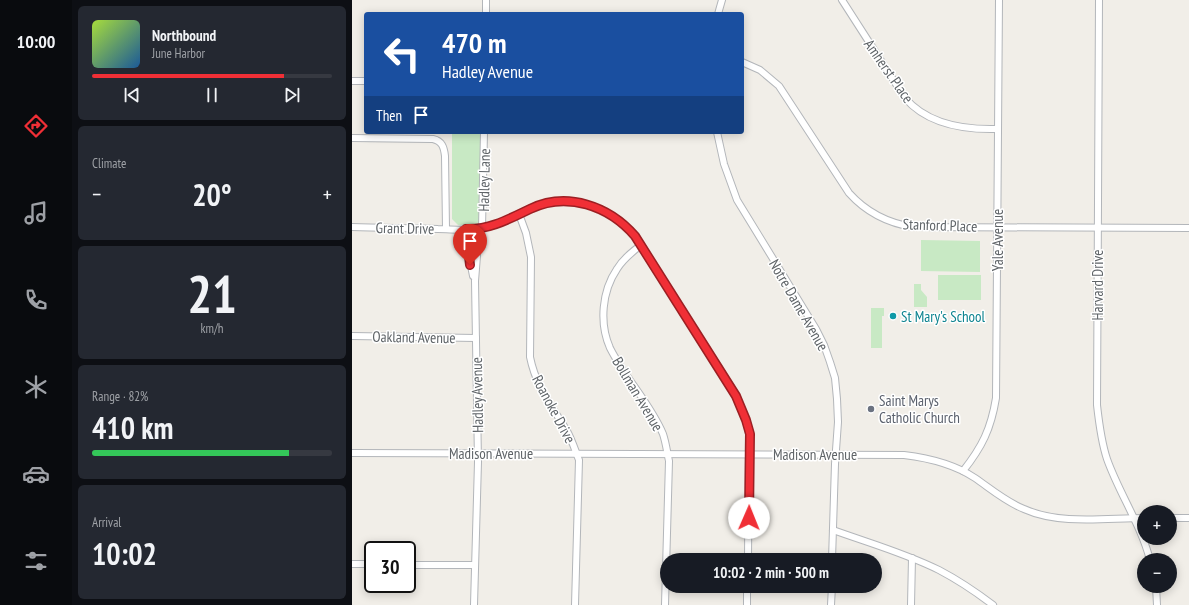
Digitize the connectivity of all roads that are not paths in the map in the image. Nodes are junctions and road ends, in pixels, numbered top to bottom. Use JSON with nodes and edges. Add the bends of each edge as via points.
{"nodes":[{"id":1,"x":486,"y":0,"type":"edge"},
{"id":2,"x":722,"y":0,"type":"edge"},
{"id":3,"x":842,"y":0,"type":"edge"},
{"id":4,"x":999,"y":0,"type":"edge"},
{"id":5,"x":1099,"y":0,"type":"edge"},
{"id":6,"x":486,"y":12,"type":"edge"},
{"id":7,"x":719,"y":12,"type":"edge"},
{"id":8,"x":744,"y":63,"type":"edge"},
{"id":9,"x":352,"y":81,"type":"edge"},
{"id":10,"x":364,"y":82,"type":"dead end"},
{"id":11,"x":998,"y":129,"type":"junction"},
{"id":12,"x":484,"y":134,"type":"edge"},
{"id":13,"x":717,"y":134,"type":"edge"},
{"id":14,"x":352,"y":138,"type":"edge"},
{"id":15,"x":519,"y":214,"type":"junction"},
{"id":16,"x":352,"y":227,"type":"edge"},
{"id":17,"x":997,"y":227,"type":"junction"},
{"id":18,"x":482,"y":228,"type":"junction"},
{"id":19,"x":1098,"y":228,"type":"junction"},
{"id":20,"x":1189,"y":228,"type":"edge"},
{"id":21,"x":446,"y":229,"type":"junction"},
{"id":22,"x":466,"y":229,"type":"junction"},
{"id":23,"x":476,"y":230,"type":"junction"},
{"id":24,"x":641,"y":245,"type":"junction"},
{"id":25,"x":475,"y":281,"type":"junction"},
{"id":26,"x":352,"y":336,"type":"edge"},
{"id":27,"x":476,"y":338,"type":"junction"},
{"id":28,"x":352,"y":453,"type":"edge"},
{"id":29,"x":477,"y":453,"type":"junction"},
{"id":30,"x":577,"y":453,"type":"junction"},
{"id":31,"x":667,"y":453,"type":"junction"},
{"id":32,"x":750,"y":454,"type":"junction"},
{"id":33,"x":836,"y":454,"type":"junction"},
{"id":34,"x":963,"y":471,"type":"junction"},
{"id":35,"x":1133,"y":518,"type":"junction"},
{"id":36,"x":1137,"y":518,"type":"edge"},
{"id":37,"x":1177,"y":518,"type":"edge"},
{"id":38,"x":1189,"y":518,"type":"edge"},
{"id":39,"x":833,"y":530,"type":"junction"},
{"id":40,"x":748,"y":553,"type":"edge"},
{"id":41,"x":832,"y":553,"type":"edge"},
{"id":42,"x":1147,"y":553,"type":"edge"},
{"id":43,"x":912,"y":558,"type":"junction"},
{"id":44,"x":352,"y":564,"type":"edge"},
{"id":45,"x":364,"y":564,"type":"edge"},
{"id":46,"x":416,"y":565,"type":"edge"},
{"id":47,"x":475,"y":565,"type":"junction"},
{"id":48,"x":747,"y":593,"type":"edge"},
{"id":49,"x":832,"y":593,"type":"edge"},
{"id":50,"x":1156,"y":593,"type":"edge"},
{"id":51,"x":474,"y":605,"type":"edge"},
{"id":52,"x":575,"y":605,"type":"edge"},
{"id":53,"x":665,"y":605,"type":"edge"},
{"id":54,"x":746,"y":605,"type":"edge"},
{"id":55,"x":832,"y":605,"type":"edge"},
{"id":56,"x":911,"y":605,"type":"edge"},
{"id":57,"x":993,"y":605,"type":"edge"},
{"id":58,"x":1157,"y":605,"type":"edge"}],
"edges":[{"from":1,"to":6,"type":"street"},
{"from":2,"to":7,"type":"street"},
{"from":3,"to":11,"type":"street","name":"Amherst Place","via":[[905,98],[918,110],[953,126],[979,130]]},
{"from":4,"to":11,"type":"street","name":"Yale Avenue"},
{"from":5,"to":19,"type":"street","name":"Harvard Drive"},
{"from":8,"to":17,"type":"street","name":"Stanford Place","via":[[760,70],[779,86],[849,193],[869,211],[892,222],[913,226]]},
{"from":9,"to":10,"type":"street"},
{"from":11,"to":17,"type":"street","name":"Yale Avenue"},
{"from":12,"to":18,"type":"street","name":"Hadley Lane"},
{"from":13,"to":33,"type":"street","name":"Notre Dame Avenue","via":[[724,164],[737,200],[824,345],[835,378],[838,422]]},
{"from":14,"to":21,"type":"street","via":[[433,139],[440,142],[445,149]]},
{"from":15,"to":18,"type":"street","name":"Grant Drive"},
{"from":15,"to":24,"type":"street","name":"Grant Drive","via":[[536,206],[554,202],[567,201],[589,205],[602,209],[621,221]]},
{"from":15,"to":30,"type":"street","name":"Roanoke Drive","via":[[531,257],[532,368],[541,391]]},
{"from":16,"to":21,"type":"street","name":"Grant Drive"},
{"from":17,"to":19,"type":"street","name":"Stanford Place"},
{"from":17,"to":34,"type":"street","name":"Yale Avenue","via":[[996,398],[984,442]]},
{"from":18,"to":23,"type":"street","name":"Grant Drive"},
{"from":19,"to":20,"type":"street","name":"Stanford Place"},
{"from":19,"to":35,"type":"street","name":"Harvard Drive","via":[[1099,423],[1107,459]]},
{"from":21,"to":22,"type":"street","name":"Grant Drive"},
{"from":22,"to":23,"type":"street","name":"Grant Drive"},
{"from":22,"to":25,"type":"street","name":"Hadley Avenue","via":[[470,265]]},
{"from":23,"to":25,"type":"street","name":"Hadley Avenue"},
{"from":24,"to":31,"type":"street","name":"Bollman Avenue","via":[[625,259],[610,280],[604,304],[604,325],[610,348],[659,426]]},
{"from":24,"to":32,"type":"street","name":"Grant Drive","via":[[736,396],[750,434]]},
{"from":25,"to":27,"type":"street","name":"Hadley Avenue"},
{"from":26,"to":27,"type":"street","name":"Oakland Avenue"},
{"from":27,"to":29,"type":"street","name":"Hadley Avenue"},
{"from":28,"to":29,"type":"street","name":"Madison Avenue"},
{"from":29,"to":30,"type":"street","name":"Madison Avenue"},
{"from":29,"to":47,"type":"street","name":"Hadley Avenue"},
{"from":30,"to":31,"type":"street","name":"Madison Avenue"},
{"from":30,"to":52,"type":"street","name":"Roanoke Drive","via":[[579,464]]},
{"from":31,"to":32,"type":"street","name":"Madison Avenue"},
{"from":31,"to":53,"type":"street","name":"Bollman Avenue","via":[[669,461]]},
{"from":32,"to":33,"type":"street","name":"Madison Avenue"},
{"from":32,"to":40,"type":"street","name":"Grant Drive"},
{"from":33,"to":34,"type":"street","name":"Madison Avenue","via":[[919,457]]},
{"from":33,"to":39,"type":"street","name":"Notre Dame Avenue"},
{"from":34,"to":35,"type":"street","name":"Madison Avenue","via":[[1010,502],[1038,515],[1067,519]]},
{"from":35,"to":36,"type":"street","name":"Madison Avenue"},
{"from":35,"to":42,"type":"street","name":"Harvard Drive"},
{"from":37,"to":38,"type":"street"},
{"from":39,"to":41,"type":"street","name":"Notre Dame Avenue"},
{"from":39,"to":43,"type":"street"},
{"from":43,"to":56,"type":"street"},
{"from":43,"to":57,"type":"street","via":[[962,583]]},
{"from":44,"to":45,"type":"street"},
{"from":46,"to":47,"type":"street"},
{"from":47,"to":51,"type":"street","name":"Hadley Avenue"},
{"from":48,"to":54,"type":"street"},
{"from":49,"to":55,"type":"street"},
{"from":50,"to":58,"type":"street"}]}
